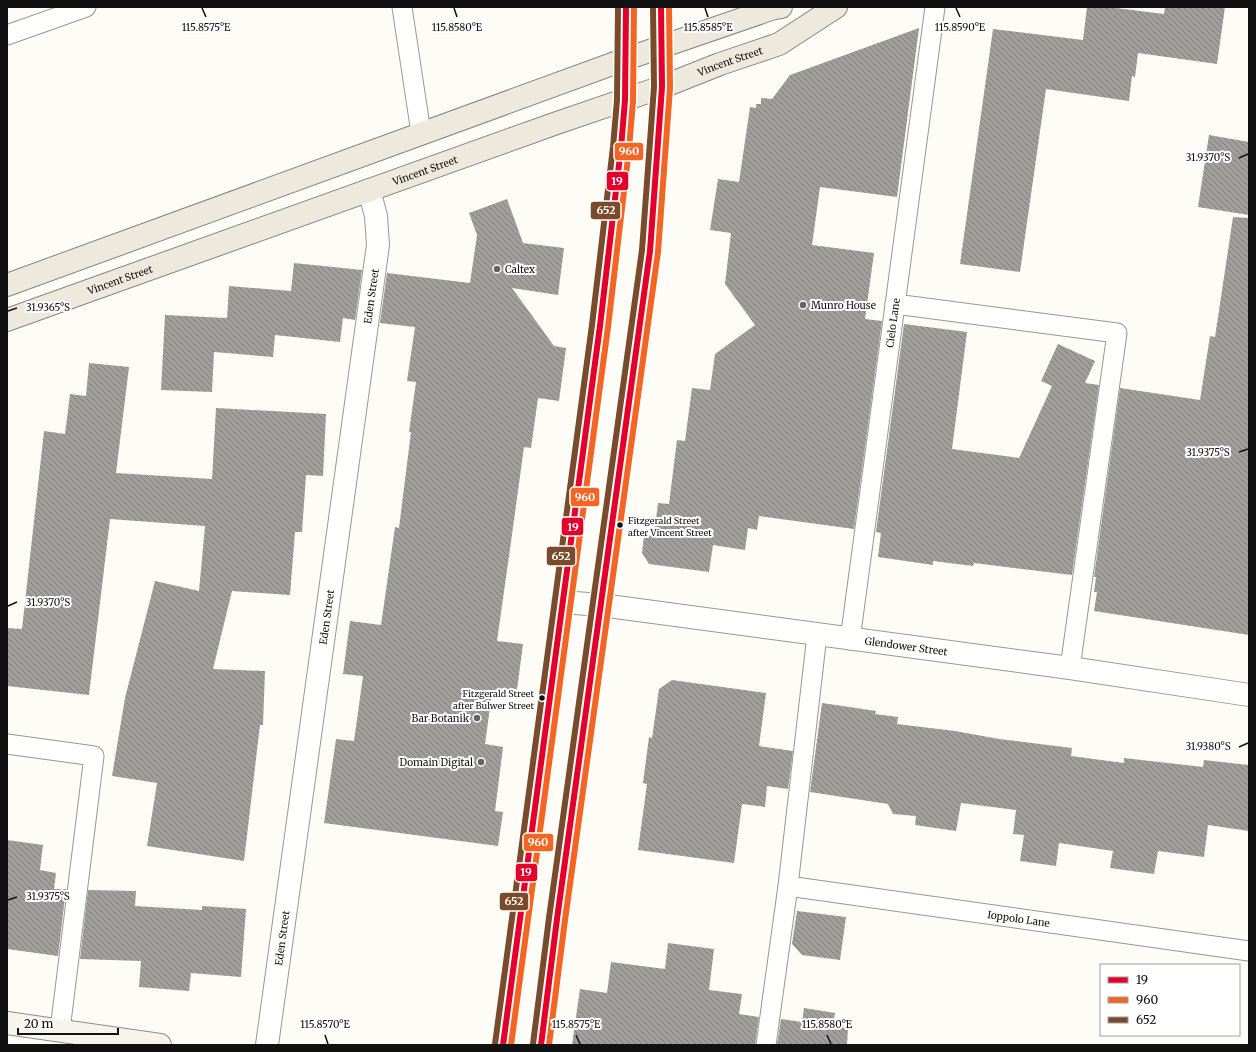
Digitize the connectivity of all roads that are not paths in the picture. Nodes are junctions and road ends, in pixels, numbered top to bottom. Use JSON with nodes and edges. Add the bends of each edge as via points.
{"nodes":[{"id":1,"x":86,"y":7,"type":"edge"},
{"id":2,"x":402,"y":7,"type":"edge"},
{"id":3,"x":626,"y":7,"type":"edge"},
{"id":4,"x":661,"y":7,"type":"edge"},
{"id":5,"x":781,"y":7,"type":"edge"},
{"id":6,"x":836,"y":7,"type":"edge"},
{"id":7,"x":935,"y":7,"type":"edge"},
{"id":8,"x":7,"y":35,"type":"edge"},
{"id":9,"x":662,"y":46,"type":"junction"},
{"id":10,"x":626,"y":58,"type":"junction"},
{"id":11,"x":662,"y":87,"type":"junction"},
{"id":12,"x":625,"y":100,"type":"junction"},
{"id":13,"x":421,"y":133,"type":"junction"},
{"id":14,"x":369,"y":190,"type":"junction"},
{"id":15,"x":7,"y":285,"type":"edge"},
{"id":16,"x":895,"y":304,"type":"junction"},
{"id":17,"x":7,"y":320,"type":"edge"},
{"id":18,"x":562,"y":602,"type":"junction"},
{"id":19,"x":601,"y":605,"type":"junction"},
{"id":20,"x":817,"y":634,"type":"junction"},
{"id":21,"x":850,"y":640,"type":"junction"},
{"id":22,"x":1070,"y":668,"type":"junction"},
{"id":23,"x":1249,"y":695,"type":"edge"},
{"id":24,"x":7,"y":744,"type":"edge"},
{"id":25,"x":788,"y":886,"type":"junction"},
{"id":26,"x":1249,"y":951,"type":"edge"},
{"id":27,"x":7,"y":1023,"type":"edge"},
{"id":28,"x":60,"y":1030,"type":"junction"},
{"id":29,"x":160,"y":1045,"type":"edge"},
{"id":30,"x":267,"y":1045,"type":"edge"},
{"id":31,"x":503,"y":1045,"type":"edge"},
{"id":32,"x":541,"y":1045,"type":"edge"},
{"id":33,"x":766,"y":1045,"type":"edge"}],
"edges":[{"from":1,"to":8,"type":"lane"},
{"from":2,"to":13,"type":"lane"},
{"from":3,"to":10,"type":"main road"},
{"from":4,"to":9,"type":"main road"},
{"from":5,"to":9,"type":"main road"},
{"from":6,"to":11,"type":"main road","name":"Vincent Street","via":[[779,44]]},
{"from":7,"to":16,"type":"lane","name":"Cielo Lane"},
{"from":9,"to":10,"type":"main road"},
{"from":9,"to":11,"type":"main road"},
{"from":10,"to":12,"type":"main road"},
{"from":10,"to":13,"type":"main road"},
{"from":11,"to":12,"type":"main road","name":"Vincent Street"},
{"from":11,"to":19,"type":"main road","via":[[650,251]]},
{"from":12,"to":14,"type":"main road","name":"Vincent Street"},
{"from":12,"to":18,"type":"main road","via":[[601,319]]},
{"from":13,"to":15,"type":"main road"},
{"from":14,"to":17,"type":"main road","name":"Vincent Street"},
{"from":14,"to":30,"type":"street","name":"Eden Street","via":[[376,216],[378,245]]},
{"from":16,"to":21,"type":"lane","name":"Cielo Lane"},
{"from":16,"to":22,"type":"lane","via":[[1117,334]]},
{"from":18,"to":19,"type":"street","name":"Glendower Street"},
{"from":18,"to":31,"type":"main road"},
{"from":19,"to":20,"type":"street","name":"Glendower Street"},
{"from":19,"to":32,"type":"main road"},
{"from":20,"to":21,"type":"street","name":"Glendower Street"},
{"from":20,"to":25,"type":"lane"},
{"from":21,"to":22,"type":"street","name":"Glendower Street"},
{"from":22,"to":23,"type":"street","name":"Glendower Street"},
{"from":24,"to":28,"type":"lane","via":[[94,756]]},
{"from":25,"to":26,"type":"lane","name":"Ioppolo Lane"},
{"from":25,"to":33,"type":"lane"},
{"from":27,"to":28,"type":"main road"},
{"from":28,"to":29,"type":"main road"}]}
